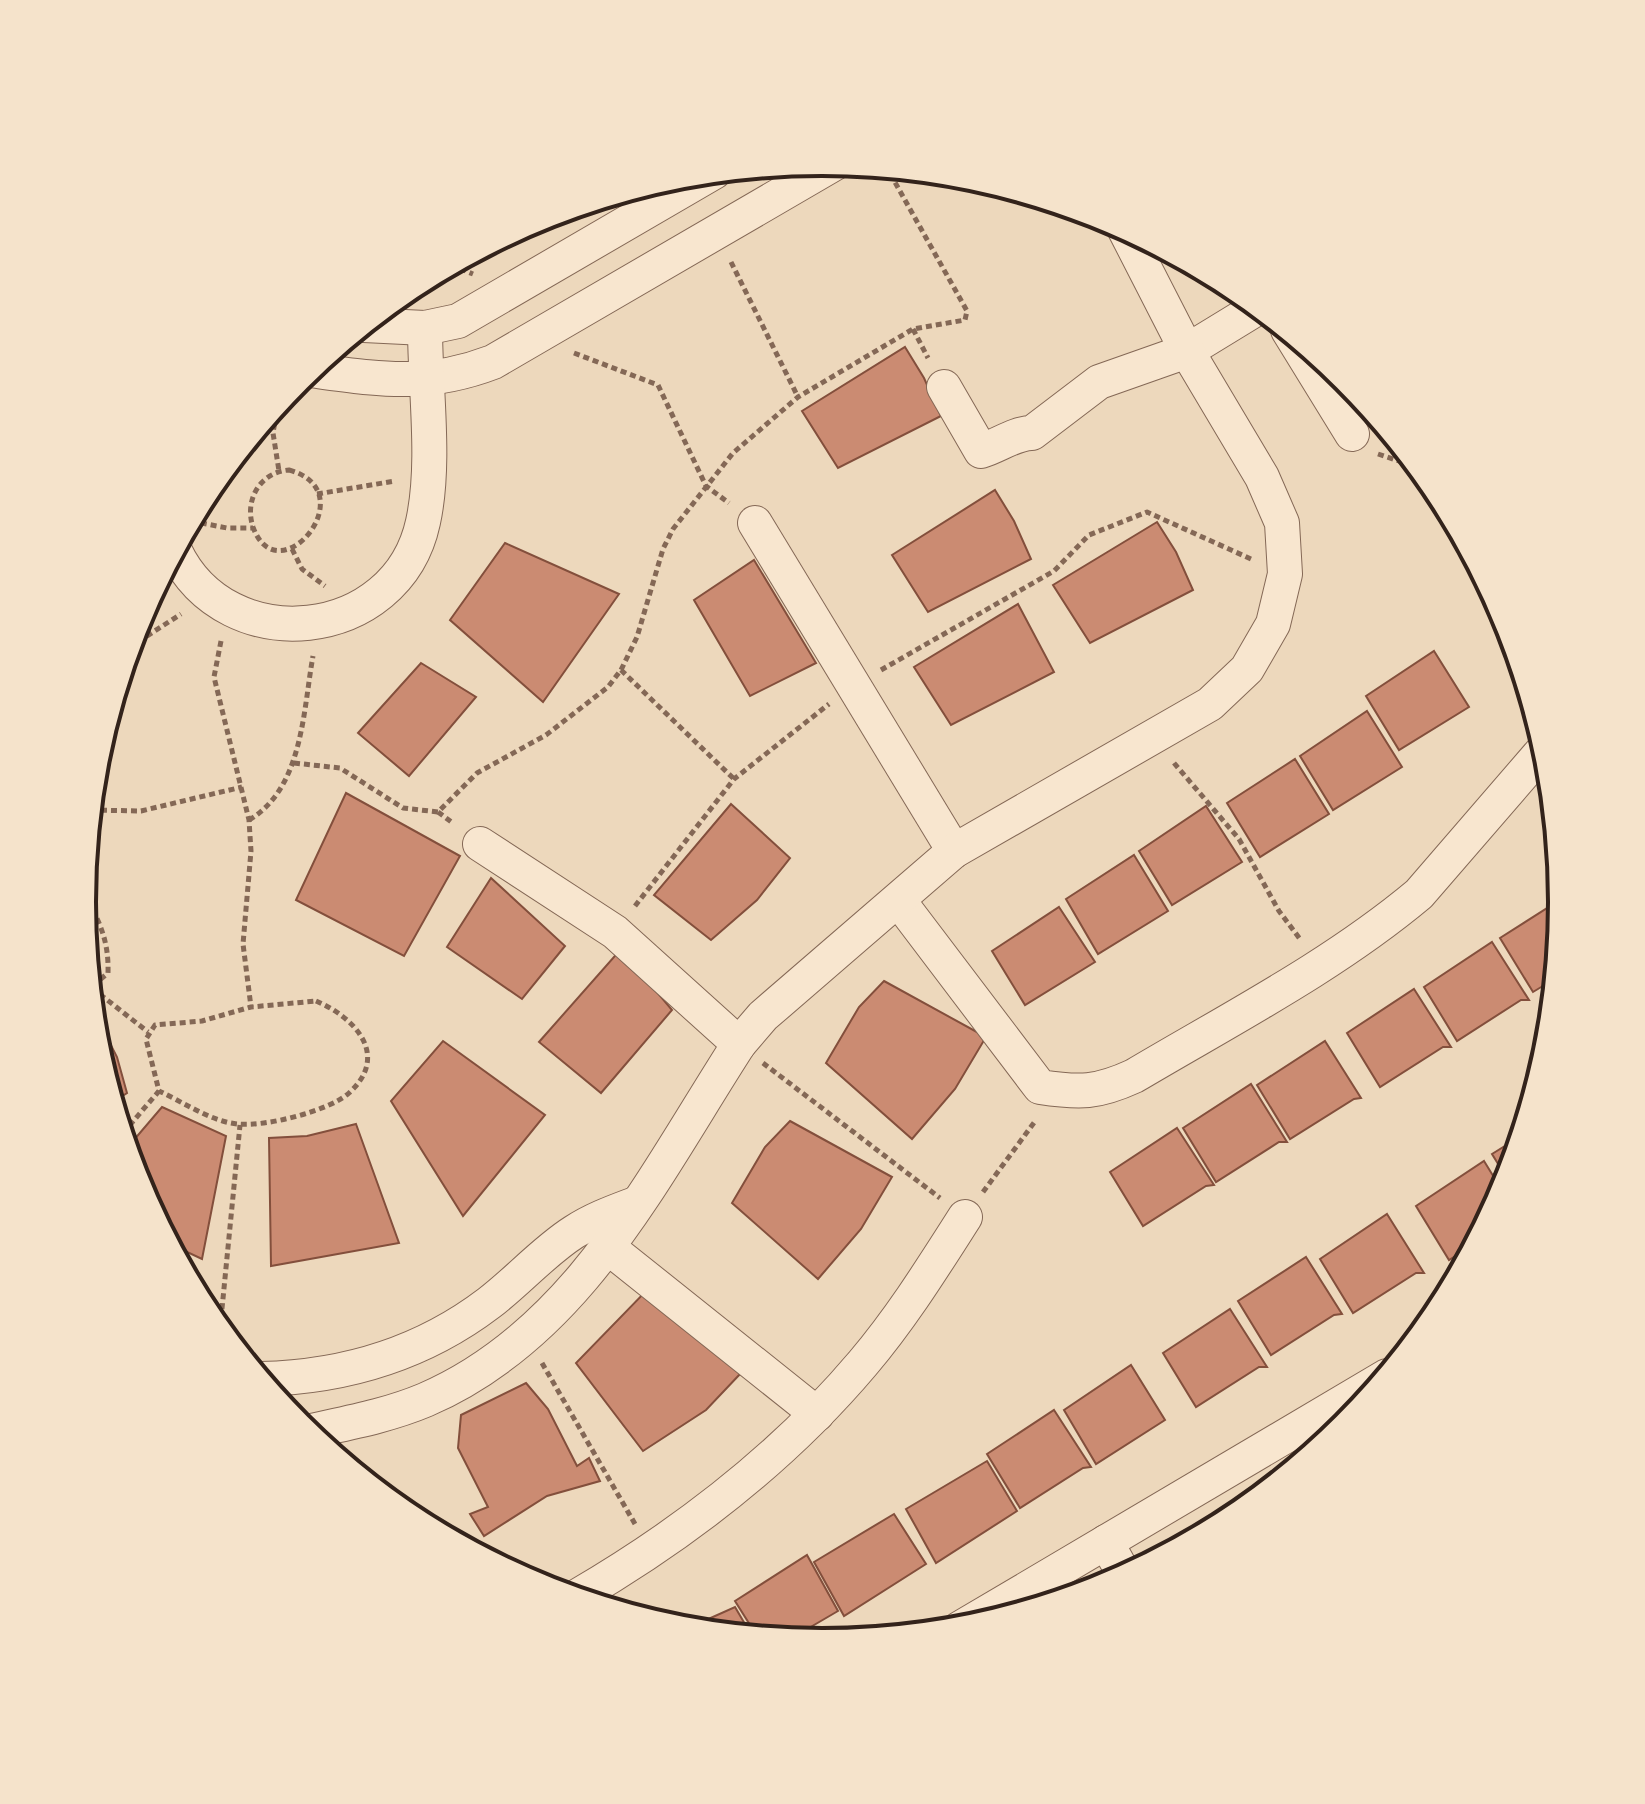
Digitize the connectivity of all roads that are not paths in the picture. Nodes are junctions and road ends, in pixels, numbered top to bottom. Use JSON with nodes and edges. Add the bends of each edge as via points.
{"nodes":[{"id":1,"x":812,"y":176,"type":"edge"},
{"id":2,"x":687,"y":188,"type":"edge"},
{"id":3,"x":1133,"y":245,"type":"edge"},
{"id":4,"x":1248,"y":314,"type":"edge"},
{"id":5,"x":380,"y":326,"type":"edge"},
{"id":6,"x":425,"y":328,"type":"junction"},
{"id":7,"x":1187,"y":351,"type":"junction"},
{"id":8,"x":1307,"y":360,"type":"edge"},
{"id":9,"x":326,"y":372,"type":"edge"},
{"id":10,"x":425,"y":381,"type":"junction"},
{"id":11,"x":944,"y":387,"type":"dead end"},
{"id":12,"x":1352,"y":434,"type":"dead end"},
{"id":13,"x":755,"y":523,"type":"road end"},
{"id":14,"x":181,"y":563,"type":"edge"},
{"id":15,"x":1535,"y":760,"type":"edge"},
{"id":16,"x":480,"y":844,"type":"dead end"},
{"id":17,"x":954,"y":851,"type":"junction"},
{"id":18,"x":899,"y":901,"type":"junction"},
{"id":19,"x":739,"y":1044,"type":"junction"},
{"id":20,"x":635,"y":1204,"type":"junction"},
{"id":21,"x":965,"y":1217,"type":"road end"},
{"id":22,"x":609,"y":1248,"type":"junction"},
{"id":23,"x":364,"y":1366,"type":"junction"},
{"id":24,"x":274,"y":1379,"type":"edge"},
{"id":25,"x":1357,"y":1394,"type":"edge"},
{"id":26,"x":817,"y":1414,"type":"junction"},
{"id":27,"x":378,"y":1416,"type":"junction"},
{"id":28,"x":322,"y":1429,"type":"edge"},
{"id":29,"x":1106,"y":1542,"type":"junction"},
{"id":30,"x":1119,"y":1565,"type":"edge"},
{"id":31,"x":588,"y":1590,"type":"edge"},
{"id":32,"x":995,"y":1608,"type":"edge"}],
"edges":[{"from":1,"to":10,"type":"street","via":[[493,362]]},
{"from":2,"to":6,"type":"street","via":[[491,305],[458,321]]},
{"from":3,"to":7,"type":"street"},
{"from":4,"to":7,"type":"street"},
{"from":5,"to":6,"type":"street"},
{"from":6,"to":10,"type":"street"},
{"from":7,"to":11,"type":"street","via":[[1099,382],[1032,433],[981,451]]},
{"from":7,"to":17,"type":"street","via":[[1282,523],[1285,574],[1273,624],[1247,669],[1210,704]]},
{"from":8,"to":12,"type":"street"},
{"from":9,"to":10,"type":"street"},
{"from":10,"to":14,"type":"street","via":[[428,475],[423,523],[409,559],[386,590],[354,612],[318,624],[279,626],[242,616],[209,596]]},
{"from":13,"to":17,"type":"street"},
{"from":15,"to":18,"type":"street","via":[[1419,894],[1319,966],[1102,1090],[1040,1087]]},
{"from":16,"to":19,"type":"street","via":[[615,932]]},
{"from":17,"to":18,"type":"street"},
{"from":18,"to":19,"type":"street","via":[[763,1016]]},
{"from":19,"to":20,"type":"street"},
{"from":20,"to":22,"type":"street"},
{"from":20,"to":23,"type":"street","via":[[571,1233],[488,1304],[429,1342]]},
{"from":21,"to":26,"type":"street","via":[[907,1306]]},
{"from":22,"to":26,"type":"street"},
{"from":22,"to":27,"type":"street","via":[[527,1337],[452,1386]]},
{"from":23,"to":24,"type":"street"},
{"from":23,"to":27,"type":"street"},
{"from":25,"to":29,"type":"street"},
{"from":26,"to":31,"type":"street","via":[[738,1488],[651,1553]]},
{"from":27,"to":28,"type":"street"},
{"from":29,"to":30,"type":"street"},
{"from":29,"to":32,"type":"street"}]}
